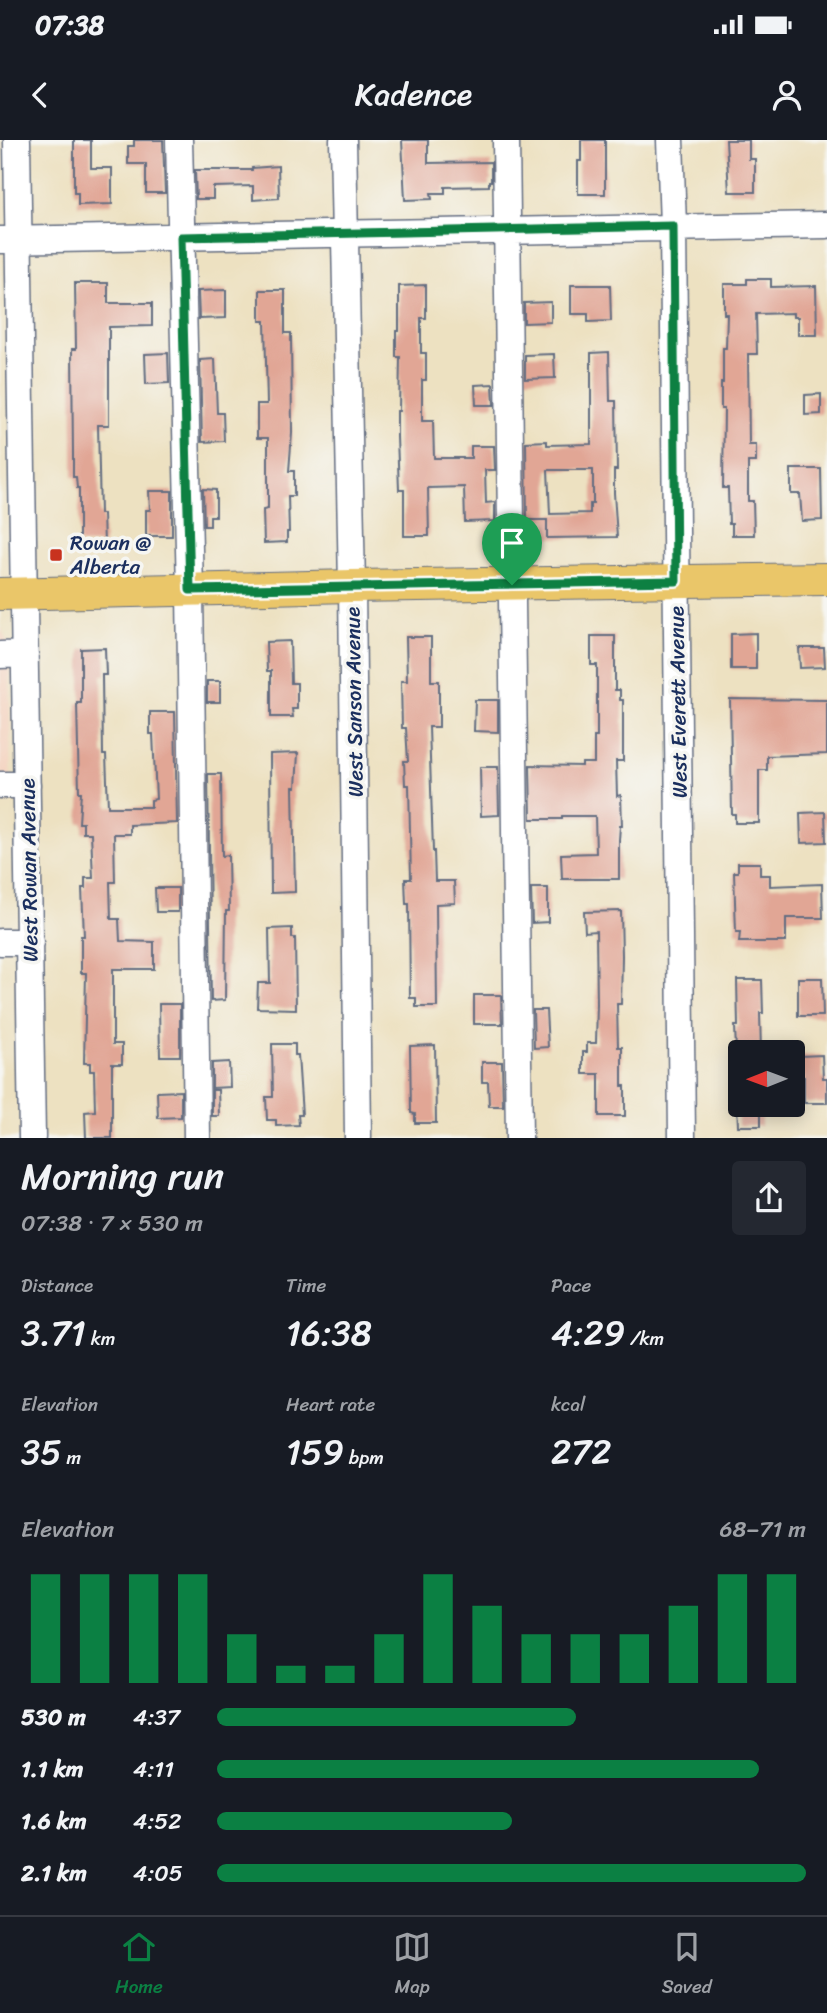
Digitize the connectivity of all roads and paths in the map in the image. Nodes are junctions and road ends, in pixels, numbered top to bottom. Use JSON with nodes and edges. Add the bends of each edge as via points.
{"nodes":[{"id":1,"x":17,"y":140,"type":"edge"},
{"id":2,"x":179,"y":140,"type":"edge"},
{"id":3,"x":343,"y":140,"type":"edge"},
{"id":4,"x":506,"y":140,"type":"edge"},
{"id":5,"x":670,"y":140,"type":"edge"},
{"id":6,"x":827,"y":225,"type":"edge"},
{"id":7,"x":673,"y":226,"type":"junction"},
{"id":8,"x":507,"y":230,"type":"junction"},
{"id":9,"x":345,"y":234,"type":"junction"},
{"id":10,"x":181,"y":237,"type":"junction"},
{"id":11,"x":10,"y":240,"type":"edge"},
{"id":12,"x":11,"y":424,"type":"edge"},
{"id":13,"x":827,"y":579,"type":"edge"},
{"id":14,"x":676,"y":581,"type":"junction"},
{"id":15,"x":512,"y":585,"type":"junction"},
{"id":16,"x":352,"y":586,"type":"junction"},
{"id":17,"x":190,"y":590,"type":"junction"},
{"id":18,"x":12,"y":594,"type":"edge"},
{"id":19,"x":13,"y":654,"type":"edge"},
{"id":20,"x":0,"y":785,"type":"edge"},
{"id":21,"x":27,"y":785,"type":"junction"},
{"id":22,"x":0,"y":942,"type":"edge"},
{"id":23,"x":30,"y":942,"type":"junction"},
{"id":24,"x":32,"y":1138,"type":"edge"},
{"id":25,"x":197,"y":1138,"type":"edge"},
{"id":26,"x":358,"y":1138,"type":"edge"},
{"id":27,"x":519,"y":1138,"type":"edge"},
{"id":28,"x":682,"y":1138,"type":"edge"}],
"edges":[{"from":1,"to":11,"type":"street","name":"West Rowan Avenue"},
{"from":2,"to":10,"type":"street"},
{"from":3,"to":9,"type":"street","name":"West Sanson Avenue"},
{"from":4,"to":8,"type":"street"},
{"from":5,"to":7,"type":"street","name":"West Everett Avenue"},
{"from":6,"to":7,"type":"street"},
{"from":7,"to":8,"type":"street"},
{"from":7,"to":14,"type":"street","name":"West Everett Avenue"},
{"from":8,"to":9,"type":"street"},
{"from":8,"to":15,"type":"street"},
{"from":9,"to":10,"type":"street"},
{"from":9,"to":16,"type":"street","name":"West Sanson Avenue"},
{"from":10,"to":11,"type":"street"},
{"from":10,"to":17,"type":"street"},
{"from":11,"to":12,"type":"street","name":"West Rowan Avenue"},
{"from":12,"to":18,"type":"street","name":"West Rowan Avenue"},
{"from":13,"to":14,"type":"main road"},
{"from":14,"to":15,"type":"main road"},
{"from":14,"to":28,"type":"street","name":"West Everett Avenue"},
{"from":15,"to":16,"type":"main road"},
{"from":15,"to":27,"type":"street"},
{"from":16,"to":17,"type":"main road"},
{"from":16,"to":26,"type":"street","name":"West Sanson Avenue"},
{"from":17,"to":18,"type":"main road"},
{"from":17,"to":25,"type":"street"},
{"from":18,"to":19,"type":"street","name":"West Rowan Avenue"},
{"from":19,"to":21,"type":"street","name":"West Rowan Avenue"},
{"from":20,"to":21,"type":"street"},
{"from":21,"to":23,"type":"street","name":"West Rowan Avenue"},
{"from":22,"to":23,"type":"street"},
{"from":23,"to":24,"type":"street","name":"West Rowan Avenue"}]}
